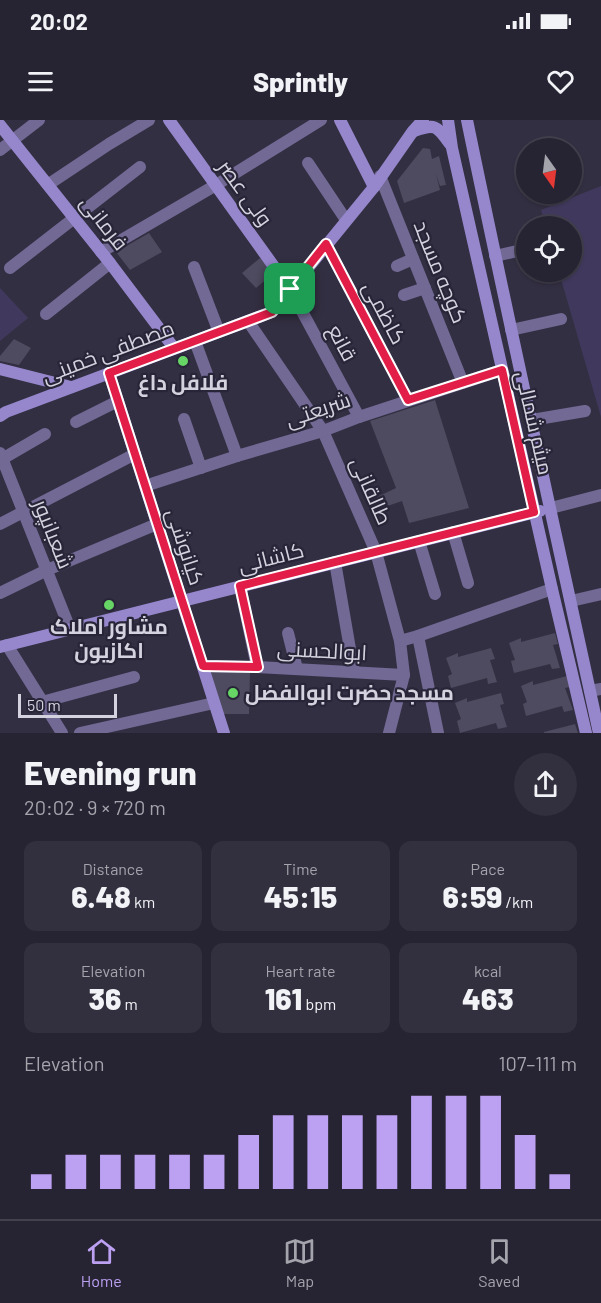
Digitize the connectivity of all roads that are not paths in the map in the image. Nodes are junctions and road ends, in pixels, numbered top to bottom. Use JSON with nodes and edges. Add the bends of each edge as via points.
{"nodes":[{"id":1,"x":39,"y":120,"type":"edge"},
{"id":2,"x":149,"y":120,"type":"edge"},
{"id":3,"x":169,"y":120,"type":"edge"},
{"id":4,"x":321,"y":120,"type":"edge"},
{"id":5,"x":340,"y":120,"type":"edge"},
{"id":6,"x":423,"y":120,"type":"edge"},
{"id":7,"x":448,"y":120,"type":"edge"},
{"id":8,"x":466,"y":120,"type":"edge"},
{"id":9,"x":0,"y":124,"type":"edge"},
{"id":10,"x":413,"y":131,"type":"junction"},
{"id":11,"x":12,"y":140,"type":"junction"},
{"id":12,"x":452,"y":148,"type":"junction"},
{"id":13,"x":0,"y":150,"type":"edge"},
{"id":14,"x":308,"y":163,"type":"dead end"},
{"id":15,"x":140,"y":167,"type":"dead end"},
{"id":16,"x":377,"y":182,"type":"junction"},
{"id":17,"x":49,"y":184,"type":"junction"},
{"id":18,"x":216,"y":185,"type":"junction"},
{"id":19,"x":74,"y":217,"type":"junction"},
{"id":20,"x":346,"y":220,"type":"junction"},
{"id":21,"x":326,"y":244,"type":"junction"},
{"id":22,"x":516,"y":251,"type":"edge"},
{"id":23,"x":101,"y":252,"type":"junction"},
{"id":24,"x":495,"y":256,"type":"junction"},
{"id":25,"x":413,"y":259,"type":"junction"},
{"id":26,"x":110,"y":263,"type":"junction"},
{"id":27,"x":398,"y":266,"type":"dead end"},
{"id":28,"x":194,"y":267,"type":"dead end"},
{"id":29,"x":10,"y":268,"type":"dead end"},
{"id":30,"x":425,"y":288,"type":"junction"},
{"id":31,"x":290,"y":289,"type":"junction"},
{"id":32,"x":404,"y":295,"type":"dead end"},
{"id":33,"x":46,"y":314,"type":"dead end"},
{"id":34,"x":561,"y":319,"type":"dead end"},
{"id":35,"x":248,"y":321,"type":"junction"},
{"id":36,"x":511,"y":330,"type":"junction"},
{"id":37,"x":219,"y":332,"type":"junction"},
{"id":38,"x":195,"y":340,"type":"junction"},
{"id":39,"x":174,"y":348,"type":"junction"},
{"id":40,"x":0,"y":369,"type":"edge"},
{"id":41,"x":502,"y":370,"type":"junction"},
{"id":42,"x":109,"y":373,"type":"junction"},
{"id":43,"x":463,"y":383,"type":"junction"},
{"id":44,"x":71,"y":387,"type":"junction"},
{"id":45,"x":408,"y":400,"type":"junction"},
{"id":46,"x":118,"y":401,"type":"junction"},
{"id":47,"x":585,"y":411,"type":"dead end"},
{"id":48,"x":0,"y":416,"type":"edge"},
{"id":49,"x":359,"y":417,"type":"junction"},
{"id":50,"x":184,"y":419,"type":"dead end"},
{"id":51,"x":532,"y":420,"type":"junction"},
{"id":52,"x":76,"y":422,"type":"dead end"},
{"id":53,"x":323,"y":431,"type":"junction"},
{"id":54,"x":45,"y":434,"type":"dead end"},
{"id":55,"x":135,"y":454,"type":"junction"},
{"id":56,"x":1,"y":456,"type":"edge"},
{"id":57,"x":237,"y":456,"type":"junction"},
{"id":58,"x":201,"y":468,"type":"junction"},
{"id":59,"x":145,"y":486,"type":"junction"},
{"id":60,"x":601,"y":495,"type":"edge"},
{"id":61,"x":551,"y":508,"type":"junction"},
{"id":62,"x":24,"y":512,"type":"junction"},
{"id":63,"x":534,"y":512,"type":"junction"},
{"id":64,"x":0,"y":524,"type":"edge"},
{"id":65,"x":157,"y":524,"type":"junction"},
{"id":66,"x":453,"y":532,"type":"junction"},
{"id":67,"x":419,"y":541,"type":"junction"},
{"id":68,"x":376,"y":552,"type":"junction"},
{"id":69,"x":335,"y":562,"type":"junction"},
{"id":70,"x":47,"y":570,"type":"junction"},
{"id":71,"x":468,"y":583,"type":"dead end"},
{"id":72,"x":240,"y":586,"type":"junction"},
{"id":73,"x":552,"y":590,"type":"junction"},
{"id":74,"x":0,"y":593,"type":"edge"},
{"id":75,"x":435,"y":594,"type":"dead end"},
{"id":76,"x":601,"y":594,"type":"edge"},
{"id":77,"x":182,"y":601,"type":"junction"},
{"id":78,"x":571,"y":601,"type":"junction"},
{"id":79,"x":70,"y":629,"type":"junction"},
{"id":80,"x":288,"y":633,"type":"dead end"},
{"id":81,"x":418,"y":636,"type":"junction"},
{"id":82,"x":400,"y":640,"type":"junction"},
{"id":83,"x":3,"y":646,"type":"edge"},
{"id":84,"x":203,"y":666,"type":"junction"},
{"id":85,"x":258,"y":667,"type":"junction"},
{"id":86,"x":297,"y":669,"type":"junction"},
{"id":87,"x":354,"y":672,"type":"junction"},
{"id":88,"x":404,"y":675,"type":"junction"},
{"id":89,"x":134,"y":677,"type":"dead end"},
{"id":90,"x":596,"y":690,"type":"edge"},
{"id":91,"x":42,"y":702,"type":"junction"},
{"id":92,"x":214,"y":703,"type":"junction"},
{"id":93,"x":62,"y":733,"type":"edge"},
{"id":94,"x":80,"y":733,"type":"edge"},
{"id":95,"x":225,"y":733,"type":"edge"},
{"id":96,"x":389,"y":733,"type":"edge"},
{"id":97,"x":438,"y":733,"type":"edge"},
{"id":98,"x":586,"y":733,"type":"edge"},
{"id":99,"x":599,"y":733,"type":"edge"}],
"edges":[{"from":1,"to":11,"type":"street"},
{"from":2,"to":17,"type":"street"},
{"from":3,"to":18,"type":"main road","name":"ولی عصر"},
{"from":4,"to":18,"type":"street"},
{"from":5,"to":16,"type":"main road"},
{"from":6,"to":10,"type":"main road","name":"مصطفی خمینی"},
{"from":7,"to":12,"type":"main road","name":"میثم شمالی"},
{"from":8,"to":24,"type":"main road","name":"میثم شمالی"},
{"from":9,"to":11,"type":"main road","name":"فرمانی"},
{"from":10,"to":12,"type":"main road","via":[[428,126],[438,128]]},
{"from":10,"to":16,"type":"main road","name":"مصطفی خمینی"},
{"from":11,"to":13,"type":"street"},
{"from":11,"to":17,"type":"main road","name":"فرمانی"},
{"from":12,"to":41,"type":"main road","name":"میثم شمالی"},
{"from":14,"to":20,"type":"street"},
{"from":15,"to":19,"type":"street"},
{"from":16,"to":20,"type":"main road","name":"مصطفی خمینی"},
{"from":16,"to":25,"type":"street","name":"کوچه مسجد"},
{"from":17,"to":19,"type":"main road","name":"فرمانی"},
{"from":18,"to":23,"type":"street"},
{"from":18,"to":31,"type":"main road","name":"ولی عصر"},
{"from":19,"to":23,"type":"main road","name":"فرمانی"},
{"from":19,"to":29,"type":"street"},
{"from":20,"to":21,"type":"main road","name":"مصطفی خمینی"},
{"from":21,"to":31,"type":"main road","name":"مصطفی خمینی"},
{"from":21,"to":45,"type":"street","name":"کاظمی"},
{"from":22,"to":24,"type":"street"},
{"from":23,"to":26,"type":"main road","name":"فرمانی"},
{"from":24,"to":36,"type":"main road","name":"میثم شمالی"},
{"from":25,"to":27,"type":"street"},
{"from":25,"to":30,"type":"street","name":"کوچه مسجد"},
{"from":26,"to":33,"type":"street"},
{"from":26,"to":39,"type":"main road","name":"فرمانی"},
{"from":28,"to":37,"type":"street"},
{"from":30,"to":32,"type":"street"},
{"from":30,"to":43,"type":"street","name":"کوچه مسجد"},
{"from":31,"to":35,"type":"main road","name":"مصطفی خمینی","via":[[272,312]]},
{"from":31,"to":49,"type":"street","name":"قانع"},
{"from":34,"to":36,"type":"street"},
{"from":35,"to":37,"type":"main road","name":"مصطفی خمینی"},
{"from":35,"to":53,"type":"street","name":"طالقانی"},
{"from":36,"to":51,"type":"main road","name":"میثم شمالی"},
{"from":37,"to":38,"type":"main road","name":"مصطفی خمینی"},
{"from":38,"to":39,"type":"main road","name":"مصطفی خمینی"},
{"from":38,"to":57,"type":"street"},
{"from":39,"to":42,"type":"main road","name":"مصطفی خمینی"},
{"from":40,"to":44,"type":"main road"},
{"from":41,"to":43,"type":"street","name":"شریعتی"},
{"from":41,"to":63,"type":"main road","name":"میثم شمالی"},
{"from":42,"to":44,"type":"main road","name":"مصطفی خمینی"},
{"from":42,"to":46,"type":"main road","name":"کیانوشی"},
{"from":43,"to":45,"type":"street","name":"شریعتی"},
{"from":44,"to":48,"type":"main road","name":"مصطفی خمینی"},
{"from":45,"to":49,"type":"street","name":"شریعتی"},
{"from":46,"to":52,"type":"street"},
{"from":46,"to":55,"type":"main road","name":"کیانوشی"},
{"from":47,"to":51,"type":"street"},
{"from":49,"to":53,"type":"street","name":"شریعتی"},
{"from":50,"to":58,"type":"street"},
{"from":51,"to":61,"type":"main road","name":"میثم شمالی"},
{"from":53,"to":57,"type":"street","name":"شریعتی"},
{"from":53,"to":68,"type":"street","name":"طالقانی"},
{"from":54,"to":56,"type":"street"},
{"from":55,"to":59,"type":"main road","name":"کیانوشی"},
{"from":55,"to":62,"type":"street"},
{"from":56,"to":62,"type":"street","name":"شعبانپور"},
{"from":57,"to":58,"type":"street","name":"شریعتی"},
{"from":58,"to":59,"type":"street","name":"شریعتی"},
{"from":59,"to":65,"type":"main road","name":"کیانوشی"},
{"from":60,"to":61,"type":"street"},
{"from":61,"to":63,"type":"main road","name":"کاشانی"},
{"from":61,"to":78,"type":"main road","name":"میثم شمالی"},
{"from":62,"to":64,"type":"street"},
{"from":62,"to":70,"type":"street","name":"شعبانپور"},
{"from":63,"to":66,"type":"main road","name":"کاشانی"},
{"from":63,"to":73,"type":"main road","name":"میثم شمالی"},
{"from":65,"to":70,"type":"street"},
{"from":65,"to":77,"type":"main road","name":"کیانوشی"},
{"from":66,"to":67,"type":"main road","name":"کاشانی"},
{"from":66,"to":71,"type":"street"},
{"from":67,"to":68,"type":"main road","name":"کاشانی"},
{"from":67,"to":75,"type":"street"},
{"from":68,"to":69,"type":"main road","name":"کاشانی"},
{"from":68,"to":82,"type":"street","name":"طالقانی"},
{"from":69,"to":72,"type":"main road","name":"کاشانی"},
{"from":69,"to":87,"type":"street"},
{"from":70,"to":74,"type":"street"},
{"from":70,"to":79,"type":"street","name":"شعبانپور"},
{"from":72,"to":77,"type":"main road","name":"کاشانی"},
{"from":72,"to":85,"type":"street"},
{"from":73,"to":81,"type":"street"},
{"from":73,"to":98,"type":"main road","name":"میثم شمالی"},
{"from":76,"to":78,"type":"street"},
{"from":77,"to":79,"type":"main road","name":"کاشانی"},
{"from":77,"to":84,"type":"main road","name":"کیانوشی"},
{"from":78,"to":90,"type":"main road","name":"میثم شمالی"},
{"from":79,"to":83,"type":"main road","name":"کاشانی"},
{"from":80,"to":86,"type":"street"},
{"from":81,"to":82,"type":"street"},
{"from":81,"to":97,"type":"street"},
{"from":82,"to":88,"type":"street","name":"طالقانی"},
{"from":83,"to":91,"type":"street"},
{"from":84,"to":85,"type":"street","name":"ابوالحسنی"},
{"from":84,"to":92,"type":"main road","name":"کیانوشی"},
{"from":85,"to":86,"type":"street","name":"ابوالحسنی"},
{"from":86,"to":87,"type":"street","name":"ابوالحسنی"},
{"from":87,"to":88,"type":"street","name":"ابوالحسنی"},
{"from":88,"to":96,"type":"street","name":"طالقانی"},
{"from":89,"to":91,"type":"street"},
{"from":90,"to":99,"type":"main road","name":"میثم شمالی"},
{"from":91,"to":93,"type":"street"},
{"from":92,"to":94,"type":"street"},
{"from":92,"to":95,"type":"main road","name":"کیانوشی"}]}
